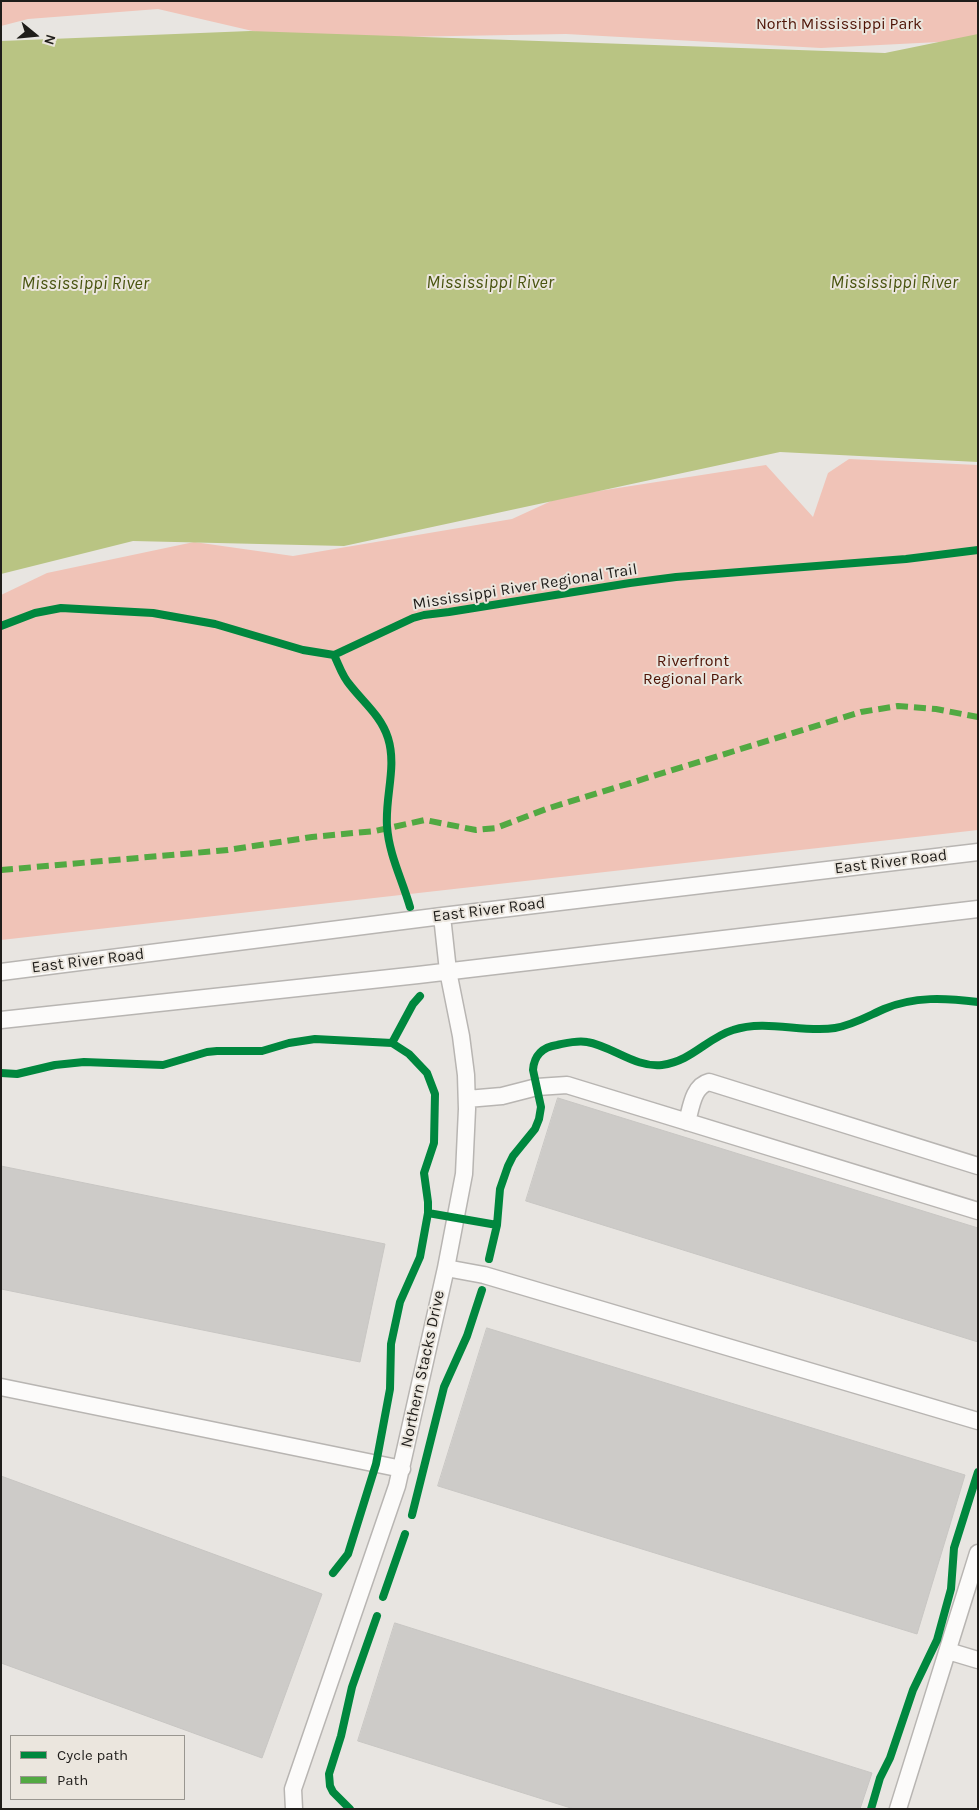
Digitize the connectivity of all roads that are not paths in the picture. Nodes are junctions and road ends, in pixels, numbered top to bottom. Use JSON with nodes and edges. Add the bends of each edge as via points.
{"nodes":[{"id":1,"x":978,"y":852,"type":"edge"},
{"id":2,"x":978,"y":910,"type":"edge"},
{"id":3,"x":442,"y":916,"type":"junction"},
{"id":4,"x":448,"y":971,"type":"junction"},
{"id":5,"x":1,"y":972,"type":"edge"},
{"id":6,"x":1,"y":1020,"type":"edge"},
{"id":7,"x":467,"y":1098,"type":"junction"},
{"id":8,"x":687,"y":1122,"type":"junction"},
{"id":9,"x":978,"y":1166,"type":"edge"},
{"id":10,"x":978,"y":1211,"type":"edge"},
{"id":11,"x":446,"y":1268,"type":"junction"},
{"id":12,"x":1,"y":1387,"type":"edge"},
{"id":13,"x":978,"y":1421,"type":"edge"},
{"id":14,"x":402,"y":1469,"type":"junction"},
{"id":15,"x":978,"y":1553,"type":"edge"},
{"id":16,"x":948,"y":1651,"type":"junction"},
{"id":17,"x":978,"y":1660,"type":"edge"},
{"id":18,"x":294,"y":1809,"type":"edge"},
{"id":19,"x":898,"y":1809,"type":"edge"}],
"edges":[{"from":1,"to":3,"type":"street","name":"East River Road"},
{"from":2,"to":4,"type":"street"},
{"from":3,"to":4,"type":"street","name":"Northern Stacks Drive"},
{"from":3,"to":5,"type":"street","name":"East River Road"},
{"from":4,"to":6,"type":"street"},
{"from":4,"to":7,"type":"street","name":"Northern Stacks Drive","via":[[461,1036]]},
{"from":7,"to":8,"type":"street","via":[[502,1096],[537,1087],[566,1085]]},
{"from":7,"to":11,"type":"street","name":"Northern Stacks Drive","via":[[464,1174]]},
{"from":8,"to":9,"type":"street","via":[[697,1089],[709,1082]]},
{"from":8,"to":10,"type":"street"},
{"from":11,"to":13,"type":"street","via":[[484,1275]]},
{"from":11,"to":14,"type":"street","name":"Northern Stacks Drive"},
{"from":12,"to":14,"type":"street"},
{"from":14,"to":18,"type":"street","name":"Northern Stacks Drive","via":[[293,1789]]},
{"from":15,"to":16,"type":"street"},
{"from":16,"to":17,"type":"street"},
{"from":16,"to":19,"type":"street"}]}
